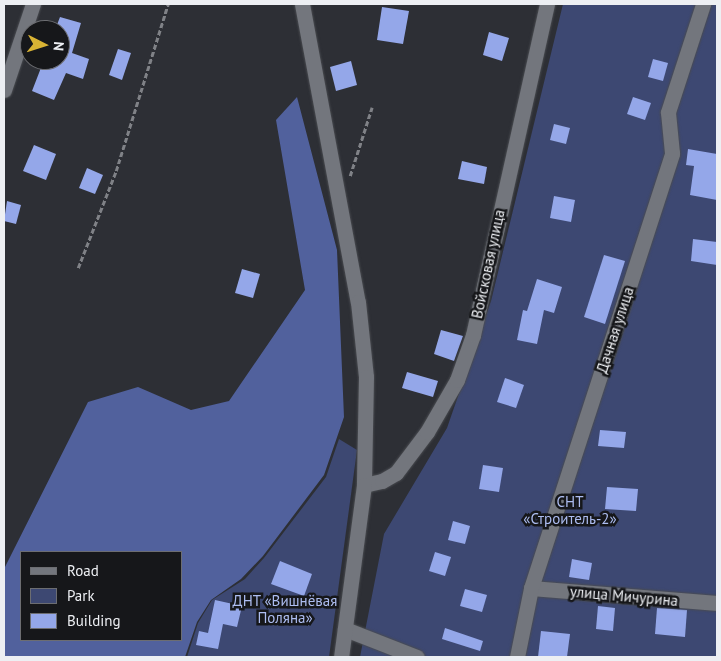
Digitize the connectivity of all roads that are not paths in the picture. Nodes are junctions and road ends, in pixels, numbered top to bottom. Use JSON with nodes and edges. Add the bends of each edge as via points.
{"nodes":[{"id":1,"x":33,"y":4,"type":"edge"},
{"id":2,"x":302,"y":4,"type":"edge"},
{"id":3,"x":547,"y":4,"type":"edge"},
{"id":4,"x":703,"y":4,"type":"edge"},
{"id":5,"x":4,"y":90,"type":"edge"},
{"id":6,"x":364,"y":485,"type":"junction"},
{"id":7,"x":531,"y":588,"type":"junction"},
{"id":8,"x":717,"y":603,"type":"edge"},
{"id":9,"x":345,"y":629,"type":"junction"},
{"id":10,"x":341,"y":657,"type":"edge"},
{"id":11,"x":417,"y":657,"type":"edge"},
{"id":12,"x":518,"y":657,"type":"edge"}],
"edges":[{"from":1,"to":5,"type":"street"},
{"from":2,"to":6,"type":"street","via":[[358,302],[366,377]]},
{"from":3,"to":6,"type":"street","name":"Войсковая улица","via":[[473,335],[456,380],[427,432],[396,473],[382,481]]},
{"from":4,"to":7,"type":"street","name":"Дачная улица","via":[[668,112],[672,153]]},
{"from":6,"to":9,"type":"street"},
{"from":7,"to":8,"type":"street","name":"улица Мичурина"},
{"from":7,"to":12,"type":"street","name":"Дачная улица"},
{"from":9,"to":10,"type":"street"},
{"from":9,"to":11,"type":"street"}]}
